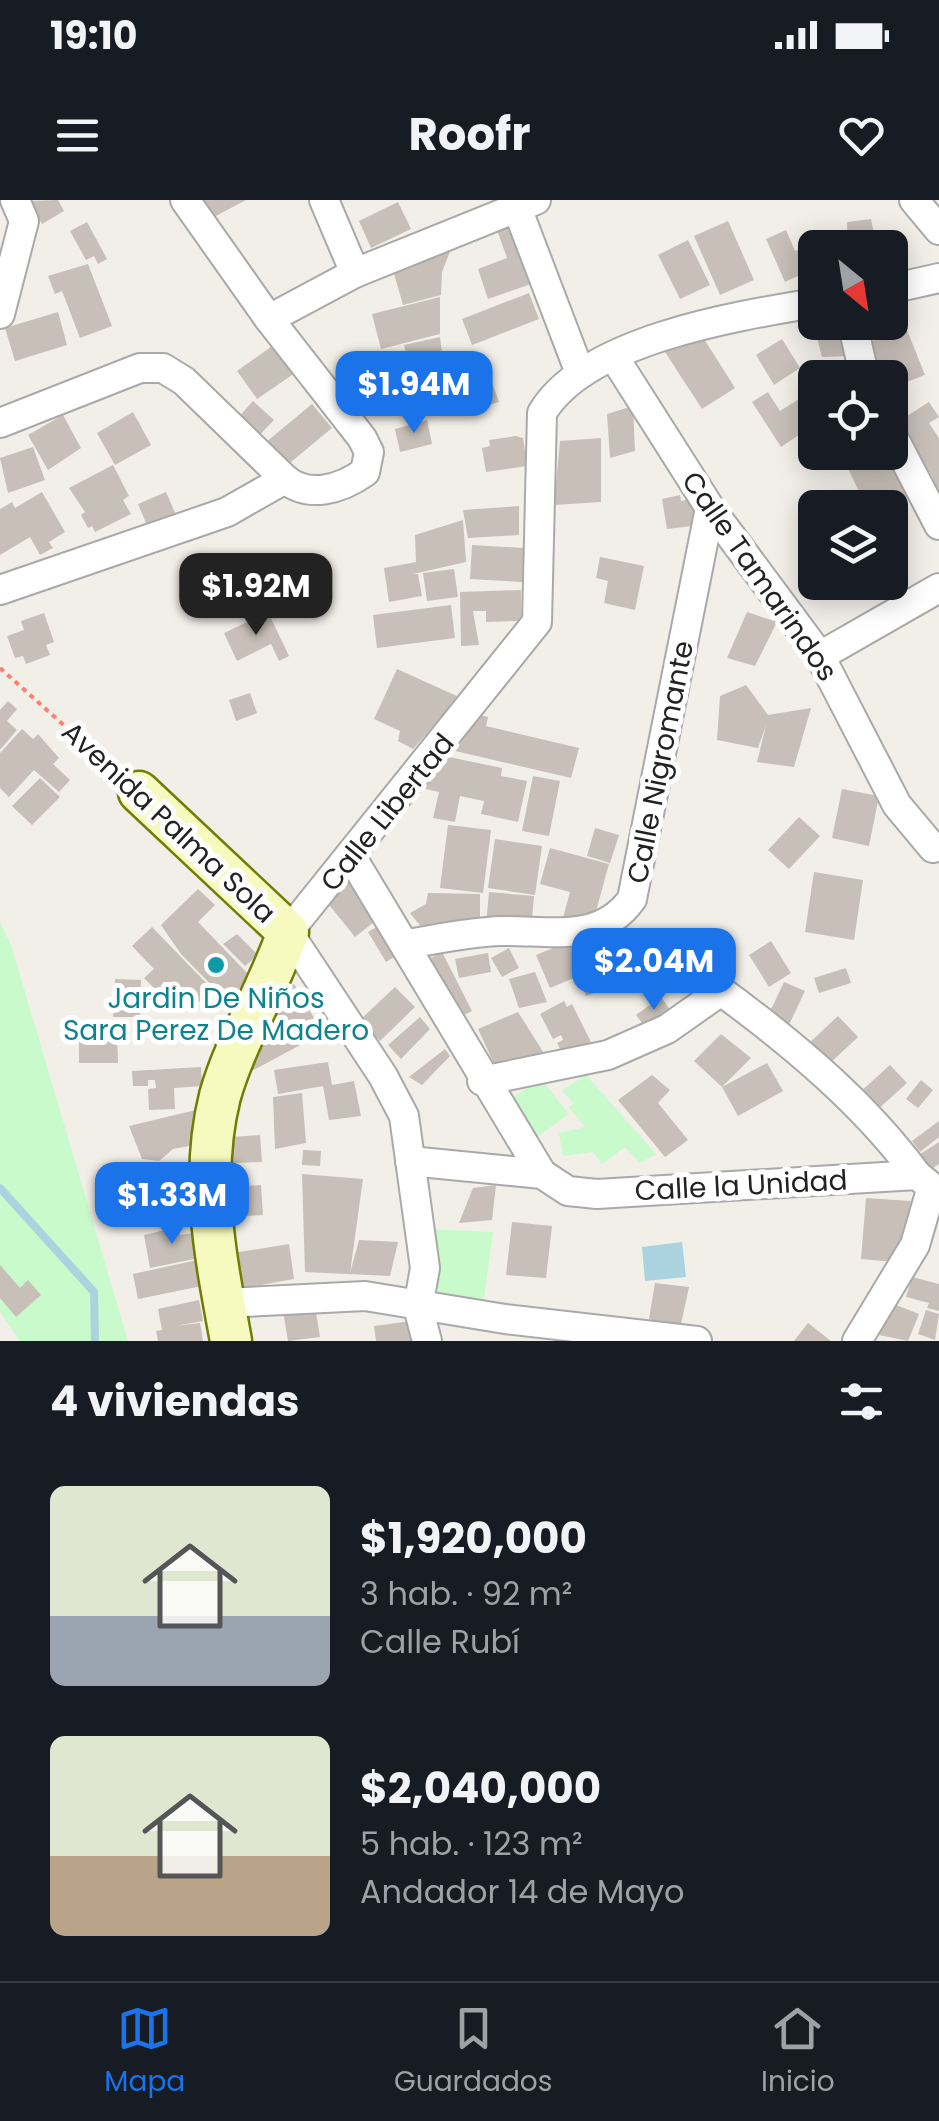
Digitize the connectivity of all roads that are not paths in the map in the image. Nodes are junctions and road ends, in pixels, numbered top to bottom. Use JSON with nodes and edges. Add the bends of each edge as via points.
{"nodes":[{"id":1,"x":15,"y":200,"type":"edge"},
{"id":2,"x":185,"y":200,"type":"edge"},
{"id":3,"x":324,"y":200,"type":"edge"},
{"id":4,"x":914,"y":200,"type":"edge"},
{"id":5,"x":522,"y":202,"type":"edge"},
{"id":6,"x":939,"y":230,"type":"edge"},
{"id":7,"x":355,"y":273,"type":"junction"},
{"id":8,"x":939,"y":278,"type":"edge"},
{"id":9,"x":908,"y":284,"type":"edge"},
{"id":10,"x":798,"y":306,"type":"edge"},
{"id":11,"x":0,"y":314,"type":"edge"},
{"id":12,"x":269,"y":319,"type":"junction"},
{"id":13,"x":614,"y":358,"type":"junction"},
{"id":14,"x":580,"y":372,"type":"junction"},
{"id":15,"x":0,"y":424,"type":"edge"},
{"id":16,"x":908,"y":466,"type":"edge"},
{"id":17,"x":286,"y":478,"type":"junction"},
{"id":18,"x":710,"y":508,"type":"junction"},
{"id":19,"x":939,"y":525,"type":"edge"},
{"id":20,"x":939,"y":588,"type":"edge"},
{"id":21,"x":0,"y":590,"type":"edge"},
{"id":22,"x":820,"y":656,"type":"junction"},
{"id":23,"x":138,"y":792,"type":"road end"},
{"id":24,"x":933,"y":848,"type":"dead end"},
{"id":25,"x":351,"y":856,"type":"junction"},
{"id":26,"x":407,"y":944,"type":"junction"},
{"id":27,"x":280,"y":956,"type":"junction"},
{"id":28,"x":482,"y":1081,"type":"junction"},
{"id":29,"x":410,"y":1161,"type":"junction"},
{"id":30,"x":542,"y":1174,"type":"junction"},
{"id":31,"x":929,"y":1186,"type":"edge"},
{"id":32,"x":418,"y":1307,"type":"junction"},
{"id":33,"x":228,"y":1322,"type":"edge"},
{"id":34,"x":427,"y":1341,"type":"edge"},
{"id":35,"x":697,"y":1341,"type":"edge"},
{"id":36,"x":857,"y":1341,"type":"edge"}],
"edges":[{"from":1,"to":11,"type":"street","via":[[24,221]]},
{"from":2,"to":12,"type":"street"},
{"from":3,"to":7,"type":"street"},
{"from":4,"to":6,"type":"street"},
{"from":5,"to":7,"type":"street"},
{"from":5,"to":14,"type":"street"},
{"from":7,"to":12,"type":"street"},
{"from":8,"to":9,"type":"street"},
{"from":10,"to":13,"type":"street","via":[[692,328]]},
{"from":12,"to":17,"type":"street","via":[[362,438],[370,462],[355,479],[316,492],[298,490]]},
{"from":13,"to":14,"type":"street"},
{"from":13,"to":18,"type":"street","name":"Calle Tamarindos"},
{"from":14,"to":25,"type":"street","name":"Calle Libertad","via":[[555,391],[542,413],[537,622]]},
{"from":15,"to":17,"type":"street","via":[[140,368],[163,368]]},
{"from":16,"to":19,"type":"street"},
{"from":17,"to":21,"type":"street","via":[[228,512]]},
{"from":18,"to":22,"type":"street","name":"Calle Tamarindos"},
{"from":18,"to":26,"type":"street","name":"Calle Nigromante","via":[[626,908],[594,929],[567,934],[499,931]]},
{"from":20,"to":22,"type":"street"},
{"from":22,"to":24,"type":"street","name":"Calle Tamarindos","via":[[898,805]]},
{"from":23,"to":27,"type":"street","name":"Avenida Palma Sola"},
{"from":25,"to":26,"type":"street"},
{"from":25,"to":27,"type":"street","name":"Calle Libertad"},
{"from":26,"to":28,"type":"street"},
{"from":27,"to":29,"type":"street","via":[[383,1076],[404,1116]]},
{"from":27,"to":33,"type":"street","via":[[221,1092],[210,1146],[210,1224]]},
{"from":28,"to":30,"type":"street"},
{"from":28,"to":31,"type":"street","via":[[608,1055],[667,1029],[722,991],[838,1086]]},
{"from":29,"to":30,"type":"street","name":"Calle la Unidad"},
{"from":29,"to":32,"type":"street","via":[[426,1268]]},
{"from":30,"to":31,"type":"street","name":"Calle la Unidad","via":[[568,1191],[597,1194]]},
{"from":31,"to":36,"type":"street","via":[[915,1245]]},
{"from":32,"to":33,"type":"street","via":[[338,1294]]},
{"from":32,"to":34,"type":"street"},
{"from":32,"to":35,"type":"street"}]}
